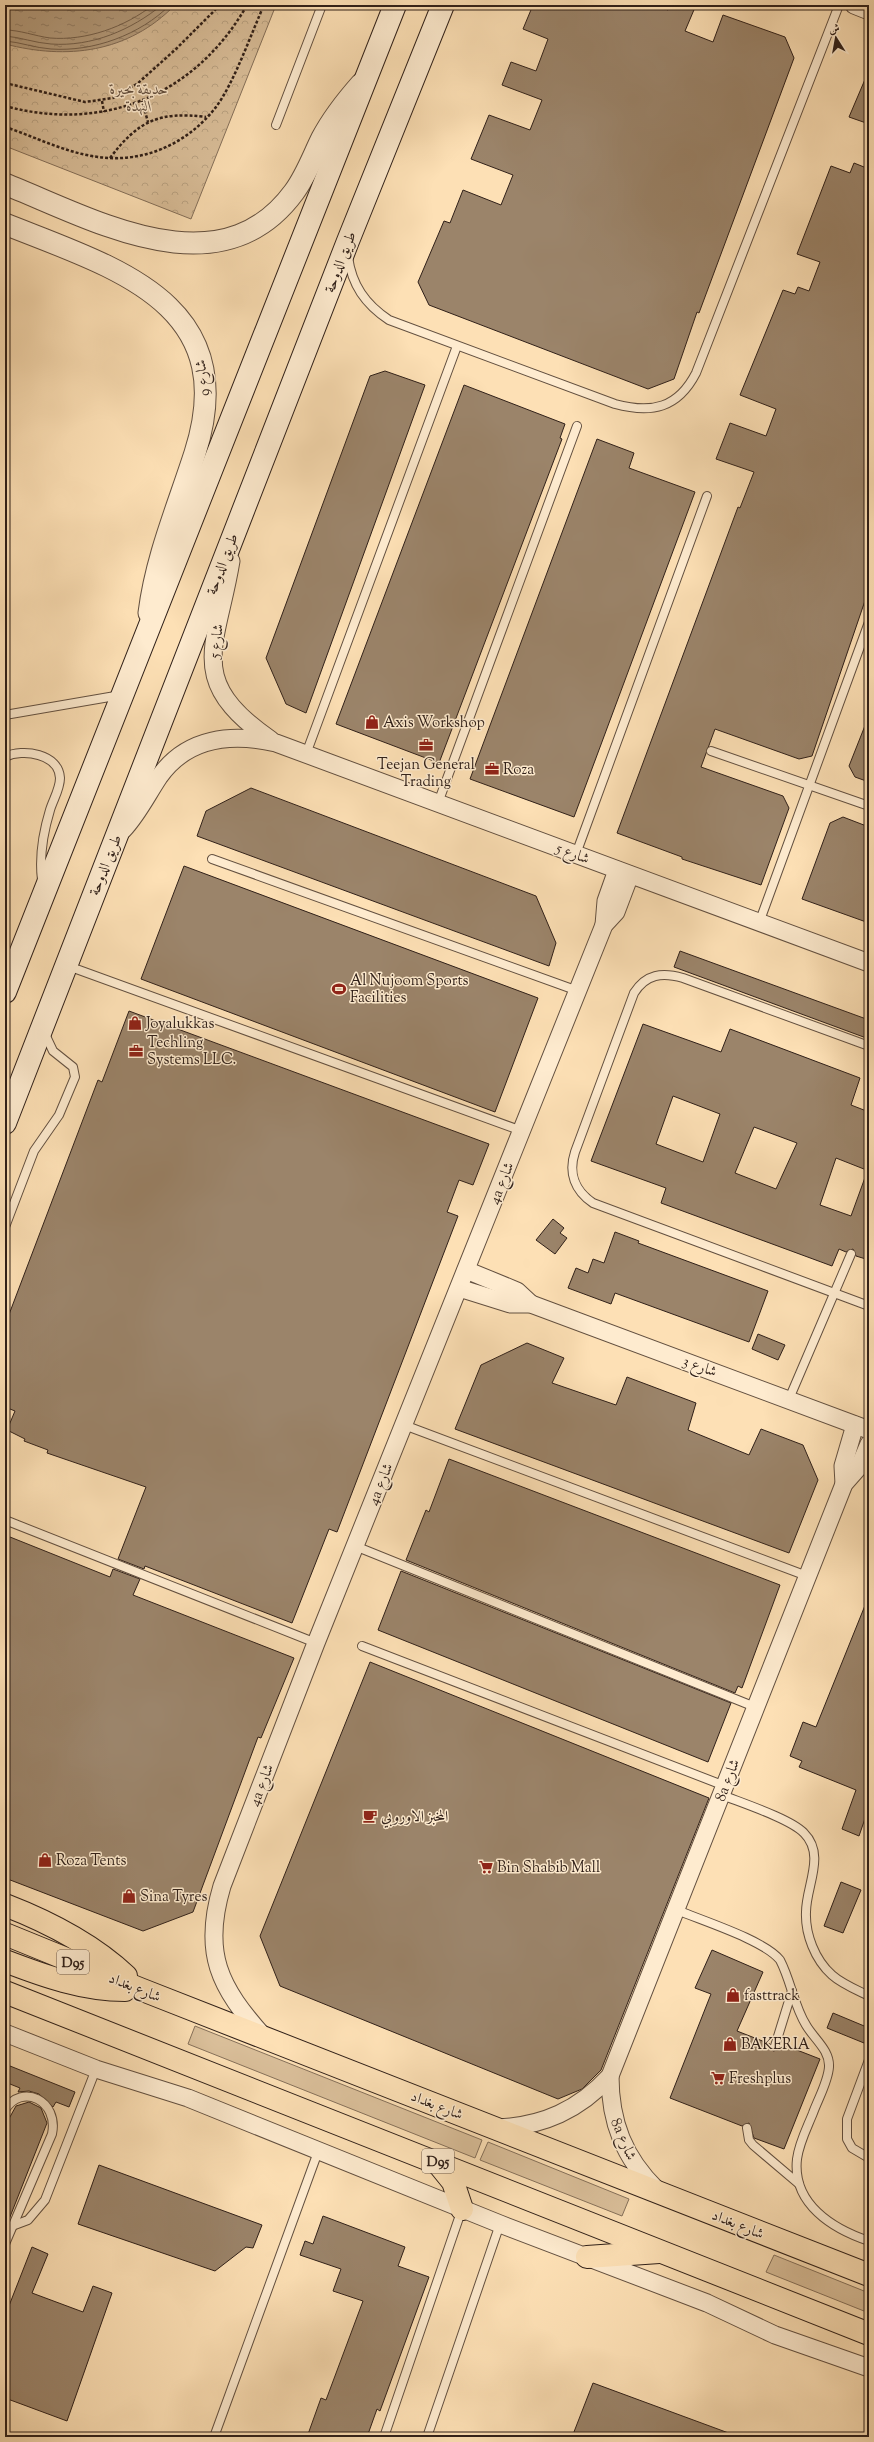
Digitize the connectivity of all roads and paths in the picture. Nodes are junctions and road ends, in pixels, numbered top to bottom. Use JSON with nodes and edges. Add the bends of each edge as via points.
{"nodes":[{"id":1,"x":220,"y":5,"type":"edge"},
{"id":2,"x":247,"y":5,"type":"edge"},
{"id":3,"x":264,"y":5,"type":"edge"},
{"id":4,"x":322,"y":5,"type":"edge"},
{"id":5,"x":395,"y":5,"type":"edge"},
{"id":6,"x":453,"y":5,"type":"edge"},
{"id":7,"x":839,"y":5,"type":"edge"},
{"id":8,"x":854,"y":5,"type":"edge"},
{"id":9,"x":869,"y":11,"type":"edge"},
{"id":10,"x":440,"y":14,"type":"edge"},
{"id":11,"x":368,"y":76,"type":"junction"},
{"id":12,"x":5,"y":83,"type":"edge"},
{"id":13,"x":102,"y":101,"type":"junction"},
{"id":14,"x":142,"y":101,"type":"junction"},
{"id":15,"x":5,"y":106,"type":"edge"},
{"id":16,"x":104,"y":112,"type":"junction"},
{"id":17,"x":206,"y":118,"type":"junction"},
{"id":18,"x":148,"y":122,"type":"junction"},
{"id":19,"x":276,"y":126,"type":"dead end"},
{"id":20,"x":5,"y":127,"type":"edge"},
{"id":21,"x":110,"y":158,"type":"junction"},
{"id":22,"x":5,"y":184,"type":"edge"},
{"id":23,"x":5,"y":224,"type":"edge"},
{"id":24,"x":348,"y":241,"type":"junction"},
{"id":25,"x":457,"y":346,"type":"junction"},
{"id":26,"x":577,"y":426,"type":"dead end"},
{"id":27,"x":707,"y":496,"type":"dead end"},
{"id":28,"x":232,"y":538,"type":"junction"},
{"id":29,"x":869,"y":622,"type":"edge"},
{"id":30,"x":147,"y":635,"type":"junction"},
{"id":31,"x":123,"y":694,"type":"junction"},
{"id":32,"x":5,"y":715,"type":"edge"},
{"id":33,"x":276,"y":743,"type":"junction"},
{"id":34,"x":711,"y":751,"type":"dead end"},
{"id":35,"x":306,"y":754,"type":"junction"},
{"id":36,"x":5,"y":757,"type":"edge"},
{"id":37,"x":810,"y":785,"type":"junction"},
{"id":38,"x":438,"y":803,"type":"junction"},
{"id":39,"x":869,"y":806,"type":"edge"},
{"id":40,"x":115,"y":839,"type":"junction"},
{"id":41,"x":576,"y":854,"type":"junction"},
{"id":42,"x":212,"y":859,"type":"dead end"},
{"id":43,"x":624,"y":872,"type":"junction"},
{"id":44,"x":43,"y":897,"type":"junction"},
{"id":45,"x":759,"y":924,"type":"junction"},
{"id":46,"x":869,"y":963,"type":"edge"},
{"id":47,"x":65,"y":965,"type":"junction"},
{"id":48,"x":578,"y":991,"type":"junction"},
{"id":49,"x":5,"y":992,"type":"edge"},
{"id":50,"x":42,"y":1025,"type":"junction"},
{"id":51,"x":869,"y":1046,"type":"edge"},
{"id":52,"x":5,"y":1123,"type":"edge"},
{"id":53,"x":522,"y":1131,"type":"junction"},
{"id":54,"x":5,"y":1227,"type":"edge"},
{"id":55,"x":851,"y":1254,"type":"dead end"},
{"id":56,"x":466,"y":1270,"type":"junction"},
{"id":57,"x":459,"y":1288,"type":"junction"},
{"id":58,"x":834,"y":1293,"type":"junction"},
{"id":59,"x":531,"y":1304,"type":"junction"},
{"id":60,"x":869,"y":1306,"type":"edge"},
{"id":61,"x":789,"y":1399,"type":"junction"},
{"id":62,"x":404,"y":1425,"type":"junction"},
{"id":63,"x":862,"y":1428,"type":"edge"},
{"id":64,"x":869,"y":1444,"type":"edge"},
{"id":65,"x":844,"y":1484,"type":"junction"},
{"id":66,"x":5,"y":1520,"type":"edge"},
{"id":67,"x":355,"y":1546,"type":"junction"},
{"id":68,"x":807,"y":1576,"type":"junction"},
{"id":69,"x":316,"y":1643,"type":"junction"},
{"id":70,"x":362,"y":1646,"type":"dead end"},
{"id":71,"x":755,"y":1707,"type":"junction"},
{"id":72,"x":723,"y":1791,"type":"junction"},
{"id":73,"x":5,"y":1905,"type":"edge"},
{"id":74,"x":677,"y":1910,"type":"junction"},
{"id":75,"x":5,"y":1934,"type":"edge"},
{"id":76,"x":5,"y":1961,"type":"edge"},
{"id":77,"x":140,"y":1990,"type":"junction"},
{"id":78,"x":792,"y":1991,"type":"junction"},
{"id":79,"x":5,"y":1992,"type":"edge"},
{"id":80,"x":869,"y":1996,"type":"edge"},
{"id":81,"x":5,"y":2033,"type":"edge"},
{"id":82,"x":266,"y":2039,"type":"junction"},
{"id":83,"x":775,"y":2046,"type":"dead end"},
{"id":84,"x":869,"y":2060,"type":"edge"},
{"id":85,"x":96,"y":2069,"type":"junction"},
{"id":86,"x":610,"y":2076,"type":"junction"},
{"id":87,"x":5,"y":2110,"type":"edge"},
{"id":88,"x":498,"y":2128,"type":"junction"},
{"id":89,"x":747,"y":2128,"type":"dead end"},
{"id":90,"x":319,"y":2150,"type":"junction"},
{"id":91,"x":869,"y":2158,"type":"edge"},
{"id":92,"x":435,"y":2161,"type":"junction"},
{"id":93,"x":799,"y":2184,"type":"junction"},
{"id":94,"x":660,"y":2192,"type":"junction"},
{"id":95,"x":462,"y":2209,"type":"junction"},
{"id":96,"x":500,"y":2224,"type":"junction"},
{"id":97,"x":12,"y":2226,"type":"junction"},
{"id":98,"x":869,"y":2241,"type":"edge"},
{"id":99,"x":5,"y":2244,"type":"edge"},
{"id":100,"x":665,"y":2252,"type":"junction"},
{"id":101,"x":587,"y":2257,"type":"junction"},
{"id":102,"x":864,"y":2271,"type":"edge"},
{"id":103,"x":869,"y":2334,"type":"edge"},
{"id":104,"x":869,"y":2368,"type":"edge"},
{"id":105,"x":214,"y":2437,"type":"edge"},
{"id":106,"x":384,"y":2437,"type":"edge"},
{"id":107,"x":427,"y":2437,"type":"edge"}],
"edges":[{"from":1,"to":13,"type":"path","via":[[197,31],[137,84],[123,94]]},
{"from":2,"to":14,"type":"path","via":[[231,31],[203,63],[171,86]]},
{"from":3,"to":17,"type":"path","via":[[222,96]]},
{"from":4,"to":19,"type":"lane"},
{"from":5,"to":11,"type":"main road"},
{"from":6,"to":10,"type":"street"},
{"from":7,"to":25,"type":"lane","via":[[696,373],[681,395],[657,407],[630,408]]},
{"from":8,"to":9,"type":"street"},
{"from":10,"to":24,"type":"main road","name":"طريق الدوحة"},
{"from":11,"to":22,"type":"street","via":[[336,116],[303,178],[283,205],[256,226],[224,240],[192,245],[160,242]]},
{"from":11,"to":30,"type":"main road"},
{"from":12,"to":13,"type":"path","via":[[84,102]]},
{"from":13,"to":16,"type":"path"},
{"from":14,"to":16,"type":"path"},
{"from":14,"to":18,"type":"path"},
{"from":15,"to":16,"type":"path","via":[[59,115]]},
{"from":17,"to":18,"type":"path","via":[[173,115]]},
{"from":17,"to":21,"type":"path","via":[[186,136],[163,149],[137,156]]},
{"from":18,"to":21,"type":"path","via":[[129,135]]},
{"from":20,"to":21,"type":"path","via":[[76,152]]},
{"from":23,"to":30,"type":"street","name":"شارع 9","via":[[103,264],[143,286],[176,313],[197,346],[205,383],[204,418],[162,552]]},
{"from":24,"to":25,"type":"lane","via":[[350,270],[354,283],[369,305],[389,320]]},
{"from":24,"to":28,"type":"main road","name":"طريق الدوحة"},
{"from":25,"to":35,"type":"lane"},
{"from":26,"to":38,"type":"lane"},
{"from":27,"to":41,"type":"lane"},
{"from":28,"to":33,"type":"street","name":"شارع 5","via":[[227,585],[214,639],[213,666],[221,691],[228,702],[247,721]]},
{"from":28,"to":40,"type":"main road","name":"طريق الدوحة"},
{"from":29,"to":37,"type":"lane"},
{"from":30,"to":31,"type":"main road"},
{"from":31,"to":32,"type":"lane"},
{"from":31,"to":44,"type":"main road"},
{"from":33,"to":35,"type":"street","name":"شارع 5"},
{"from":33,"to":40,"type":"street","name":"شارع 5","via":[[257,739],[222,738],[187,750],[168,765],[140,809]]},
{"from":34,"to":37,"type":"lane"},
{"from":35,"to":38,"type":"street","name":"شارع 5"},
{"from":36,"to":44,"type":"lane","via":[[20,753],[40,756],[53,763],[60,776],[42,842]]},
{"from":37,"to":39,"type":"lane"},
{"from":37,"to":45,"type":"lane"},
{"from":38,"to":41,"type":"street","name":"شارع 5"},
{"from":40,"to":47,"type":"main road","name":"طريق الدوحة"},
{"from":41,"to":43,"type":"street","name":"شارع 5"},
{"from":42,"to":48,"type":"lane"},
{"from":43,"to":45,"type":"street","name":"شارع 5"},
{"from":43,"to":48,"type":"street","name":"4a شارع","via":[[606,901],[604,925]]},
{"from":44,"to":49,"type":"main road"},
{"from":45,"to":46,"type":"street","name":"شارع 5"},
{"from":47,"to":50,"type":"main road","name":"طريق الدوحة"},
{"from":47,"to":53,"type":"lane"},
{"from":48,"to":53,"type":"street","name":"4a شارع"},
{"from":50,"to":52,"type":"main road","name":"طريق الدوحة"},
{"from":50,"to":54,"type":"lane","via":[[48,1043],[73,1067],[75,1077],[59,1115],[34,1152]]},
{"from":51,"to":58,"type":"lane","via":[[683,978],[654,975],[646,979],[634,993],[573,1160],[575,1184],[593,1203]]},
{"from":53,"to":56,"type":"street","name":"4a شارع"},
{"from":55,"to":58,"type":"lane"},
{"from":56,"to":57,"type":"street","name":"4a شارع"},
{"from":56,"to":59,"type":"street","name":"شارع 3","via":[[508,1286]]},
{"from":57,"to":59,"type":"street","name":"شارع 3","via":[[510,1304]]},
{"from":57,"to":62,"type":"street","name":"4a شارع"},
{"from":58,"to":60,"type":"lane"},
{"from":58,"to":61,"type":"lane"},
{"from":59,"to":61,"type":"street","name":"شارع 3"},
{"from":61,"to":63,"type":"street","name":"شارع 3"},
{"from":62,"to":67,"type":"street","name":"4a شارع"},
{"from":62,"to":68,"type":"lane"},
{"from":63,"to":65,"type":"street","name":"8a شارع","via":[[843,1466]]},
{"from":64,"to":65,"type":"street","name":"8a شارع","via":[[859,1467]]},
{"from":65,"to":68,"type":"street","name":"8a شارع"},
{"from":66,"to":69,"type":"lane"},
{"from":67,"to":69,"type":"street","name":"4a شارع"},
{"from":67,"to":71,"type":"lane"},
{"from":68,"to":71,"type":"street","name":"8a شارع"},
{"from":69,"to":82,"type":"street","name":"4a شارع","via":[[215,1910],[213,1937],[216,1963],[226,1989],[241,2011]]},
{"from":70,"to":72,"type":"lane"},
{"from":71,"to":72,"type":"street","name":"8a شارع"},
{"from":72,"to":74,"type":"street","name":"8a شارع"},
{"from":72,"to":80,"type":"lane","via":[[796,1827],[810,1840],[815,1859],[806,1912],[812,1946],[832,1975]]},
{"from":73,"to":77,"type":"main road","via":[[93,1950]]},
{"from":74,"to":78,"type":"lane","via":[[768,1949],[780,1960]]},
{"from":74,"to":86,"type":"street","name":"8a شارع"},
{"from":75,"to":77,"type":"main road","name":"شارع بغداد","number":"D95"},
{"from":76,"to":77,"type":"main road","via":[[48,1977],[85,1986]]},
{"from":77,"to":82,"type":"main road","name":"شارع بغداد","number":"D95"},
{"from":78,"to":83,"type":"lane"},
{"from":78,"to":93,"type":"lane","via":[[805,2025],[824,2049],[829,2066],[801,2143],[797,2159]]},
{"from":79,"to":92,"type":"main road","number":"D95"},
{"from":81,"to":85,"type":"street"},
{"from":82,"to":88,"type":"main road","name":"شارع بغداد","number":"D95"},
{"from":84,"to":91,"type":"lane","via":[[845,2129],[852,2148]]},
{"from":85,"to":90,"type":"street","via":[[188,2098]]},
{"from":85,"to":97,"type":"lane","via":[[45,2200],[28,2220]]},
{"from":86,"to":88,"type":"street","name":"8a شارع","via":[[597,2090],[567,2112],[534,2124]]},
{"from":86,"to":94,"type":"street","name":"8a شارع","via":[[612,2114],[618,2131],[634,2165]]},
{"from":87,"to":97,"type":"lane","via":[[14,2100],[24,2097],[35,2098],[48,2108],[54,2123],[52,2134]]},
{"from":88,"to":94,"type":"main road","name":"شارع بغداد","number":"D95"},
{"from":89,"to":93,"type":"lane","via":[[749,2140],[753,2145]]},
{"from":90,"to":95,"type":"street"},
{"from":90,"to":105,"type":"lane"},
{"from":92,"to":95,"type":"main road","via":[[454,2182]]},
{"from":92,"to":100,"type":"main road","number":"D95"},
{"from":93,"to":98,"type":"lane","via":[[807,2200],[828,2222],[846,2233]]},
{"from":94,"to":102,"type":"main road","name":"شارع بغداد","number":"D95"},
{"from":95,"to":96,"type":"street"},
{"from":95,"to":106,"type":"lane"},
{"from":96,"to":101,"type":"street"},
{"from":96,"to":107,"type":"lane"},
{"from":97,"to":99,"type":"lane"},
{"from":100,"to":101,"type":"main road"},
{"from":100,"to":103,"type":"main road","number":"D95"},
{"from":101,"to":104,"type":"street","via":[[707,2304],[774,2335]]}]}
